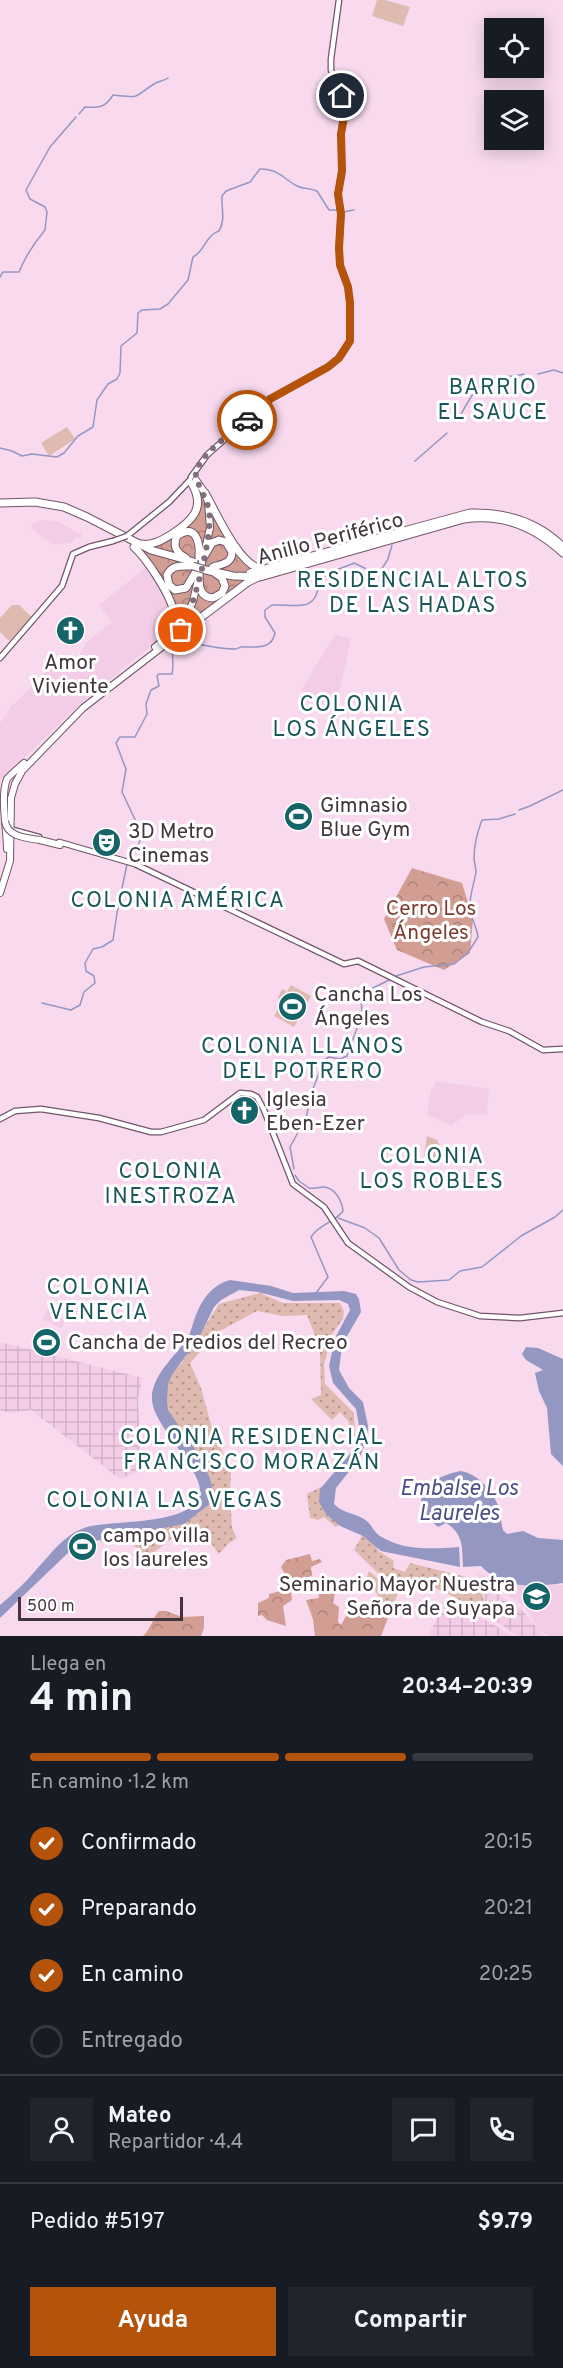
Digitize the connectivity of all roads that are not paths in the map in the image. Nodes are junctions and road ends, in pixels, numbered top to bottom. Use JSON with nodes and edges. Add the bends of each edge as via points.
{"nodes":[{"id":1,"x":339,"y":0,"type":"edge"},
{"id":2,"x":193,"y":481,"type":"junction"},
{"id":3,"x":205,"y":493,"type":"junction"},
{"id":4,"x":0,"y":505,"type":"edge"},
{"id":5,"x":131,"y":541,"type":"junction"},
{"id":6,"x":563,"y":547,"type":"edge"},
{"id":7,"x":563,"y":553,"type":"edge"},
{"id":8,"x":200,"y":566,"type":"junction"},
{"id":9,"x":267,"y":570,"type":"junction"},
{"id":10,"x":260,"y":577,"type":"junction"},
{"id":11,"x":170,"y":638,"type":"junction"},
{"id":12,"x":0,"y":658,"type":"edge"},
{"id":13,"x":4,"y":789,"type":"edge"},
{"id":14,"x":6,"y":823,"type":"edge"},
{"id":15,"x":11,"y":835,"type":"junction"},
{"id":16,"x":60,"y":845,"type":"junction"},
{"id":17,"x":95,"y":853,"type":"junction"},
{"id":18,"x":0,"y":886,"type":"edge"},
{"id":19,"x":0,"y":893,"type":"edge"},
{"id":20,"x":563,"y":1049,"type":"edge"},
{"id":21,"x":0,"y":1119,"type":"edge"},
{"id":22,"x":563,"y":1313,"type":"edge"}],
"edges":[{"from":1,"to":2,"type":"main road","via":[[331,70],[345,108],[338,194],[339,248],[350,303],[350,341],[328,367],[270,399],[207,455]]},
{"from":2,"to":3,"type":"main road"},
{"from":2,"to":5,"type":"main road"},
{"from":2,"to":5,"type":"highway","via":[[198,500],[188,523],[155,543]]},
{"from":2,"to":8,"type":"main road","via":[[207,512]]},
{"from":3,"to":8,"type":"main road","via":[[210,519]]},
{"from":3,"to":9,"type":"highway","via":[[242,556],[254,568]]},
{"from":4,"to":5,"type":"highway","name":"Anillo Periférico","via":[[35,502],[64,507]]},
{"from":5,"to":8,"type":"highway","name":"Anillo Periférico"},
{"from":5,"to":11,"type":"highway","via":[[145,557],[170,602],[174,620]]},
{"from":5,"to":12,"type":"main road","bridge":true,"via":[[113,541],[73,554],[62,586]]},
{"from":6,"to":9,"type":"highway","name":"Anillo Periférico","via":[[535,526],[484,508],[459,510],[448,518]]},
{"from":7,"to":10,"type":"highway","name":"Anillo Periférico","via":[[525,526],[478,517]]},
{"from":8,"to":9,"type":"highway","name":"Anillo Periférico","via":[[245,573]]},
{"from":8,"to":10,"type":"highway","name":"Anillo Periférico","via":[[234,576]]},
{"from":8,"to":11,"type":"main road","via":[[190,611],[181,630]]},
{"from":10,"to":11,"type":"highway"},
{"from":11,"to":14,"type":"main road","via":[[83,708],[22,771],[12,793]]},
{"from":11,"to":14,"type":"main road","via":[[81,706],[12,776],[5,790]]},
{"from":13,"to":14,"type":"main road"},
{"from":14,"to":15,"type":"main road"},
{"from":14,"to":16,"type":"main road","bridge":true,"via":[[11,833]]},
{"from":14,"to":17,"type":"main road","via":[[15,831]]},
{"from":14,"to":18,"type":"main road","via":[[7,851]]},
{"from":15,"to":16,"type":"main road"},
{"from":15,"to":19,"type":"main road","via":[[9,866]]},
{"from":16,"to":17,"type":"main road"},
{"from":17,"to":20,"type":"main road","via":[[135,864],[344,964],[355,960],[543,1050]]},
{"from":21,"to":22,"type":"main road","via":[[15,1111],[41,1109],[161,1132],[204,1120],[240,1093],[251,1094],[261,1103],[293,1184],[319,1202],[356,1249],[409,1287],[466,1313],[520,1318]]}]}
